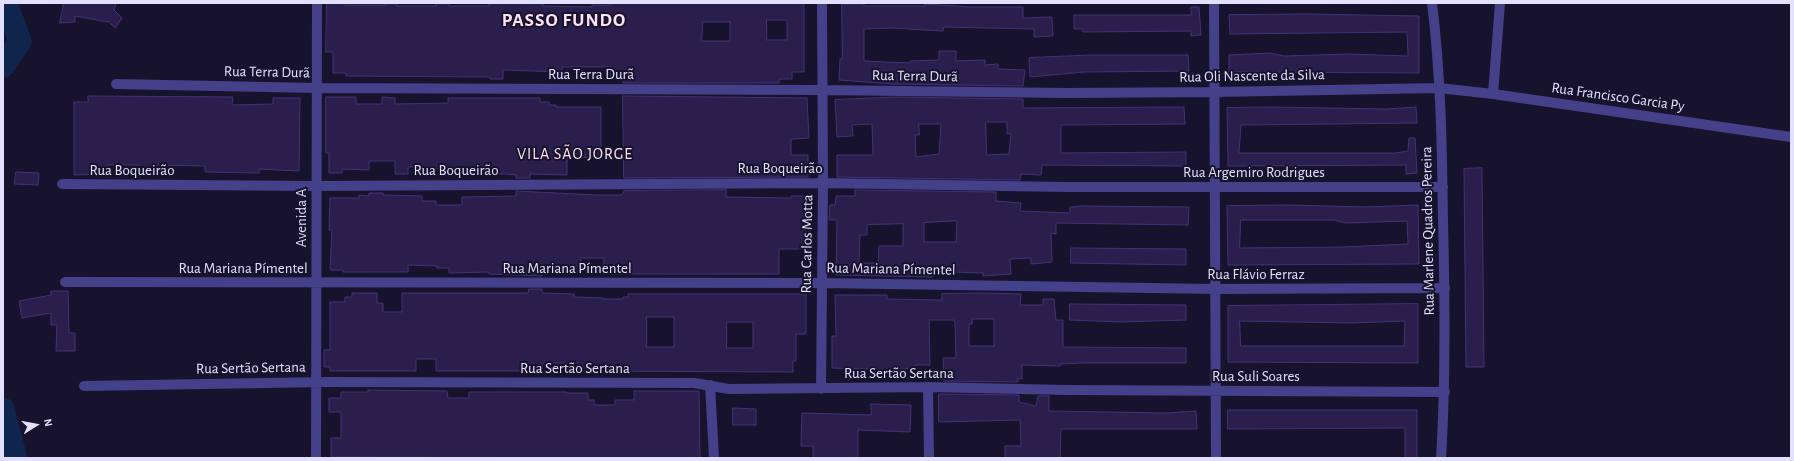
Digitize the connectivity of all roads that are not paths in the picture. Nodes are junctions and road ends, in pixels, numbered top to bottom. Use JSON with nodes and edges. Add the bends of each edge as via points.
{"nodes":[{"id":1,"x":317,"y":3,"type":"edge"},
{"id":2,"x":822,"y":3,"type":"edge"},
{"id":3,"x":1214,"y":3,"type":"edge"},
{"id":4,"x":1432,"y":3,"type":"edge"},
{"id":5,"x":1500,"y":3,"type":"edge"},
{"id":6,"x":116,"y":84,"type":"dead end"},
{"id":7,"x":317,"y":88,"type":"junction"},
{"id":8,"x":1439,"y":88,"type":"junction"},
{"id":9,"x":822,"y":90,"type":"junction"},
{"id":10,"x":1215,"y":92,"type":"junction"},
{"id":11,"x":1066,"y":93,"type":"joint"},
{"id":12,"x":1493,"y":94,"type":"junction"},
{"id":13,"x":1791,"y":137,"type":"edge"},
{"id":14,"x":823,"y":183,"type":"junction"},
{"id":15,"x":62,"y":184,"type":"dead end"},
{"id":16,"x":316,"y":186,"type":"junction"},
{"id":17,"x":1066,"y":187,"type":"joint"},
{"id":18,"x":1216,"y":187,"type":"junction"},
{"id":19,"x":1443,"y":187,"type":"junction"},
{"id":20,"x":65,"y":282,"type":"dead end"},
{"id":21,"x":316,"y":283,"type":"junction"},
{"id":22,"x":822,"y":283,"type":"junction"},
{"id":23,"x":1068,"y":287,"type":"joint"},
{"id":24,"x":1445,"y":288,"type":"junction"},
{"id":25,"x":1216,"y":289,"type":"junction"},
{"id":26,"x":316,"y":383,"type":"junction"},
{"id":27,"x":710,"y":385,"type":"junction"},
{"id":28,"x":84,"y":386,"type":"dead end"},
{"id":29,"x":928,"y":387,"type":"junction"},
{"id":30,"x":820,"y":389,"type":"junction"},
{"id":31,"x":1066,"y":390,"type":"joint"},
{"id":32,"x":1216,"y":391,"type":"junction"},
{"id":33,"x":1445,"y":392,"type":"junction"},
{"id":34,"x":316,"y":458,"type":"edge"},
{"id":35,"x":714,"y":458,"type":"edge"},
{"id":36,"x":929,"y":458,"type":"edge"},
{"id":37,"x":1216,"y":458,"type":"edge"},
{"id":38,"x":1440,"y":458,"type":"edge"}],
"edges":[{"from":1,"to":7,"type":"street","name":"Avenida A"},
{"from":2,"to":9,"type":"street","name":"Rua Carlos Motta"},
{"from":3,"to":10,"type":"street"},
{"from":4,"to":8,"type":"street","name":"Rua Marlene Quadros Pereira"},
{"from":5,"to":12,"type":"street"},
{"from":6,"to":7,"type":"street","name":"Rua Terra Durã"},
{"from":7,"to":9,"type":"street","name":"Rua Terra Durã"},
{"from":7,"to":16,"type":"street","name":"Avenida A"},
{"from":8,"to":10,"type":"street","name":"Rua Oli Nascente da Silva"},
{"from":8,"to":12,"type":"street","name":"Rua Francisco Garcia Py"},
{"from":8,"to":19,"type":"street","name":"Rua Marlene Quadros Pereira"},
{"from":9,"to":11,"type":"street","name":"Rua Terra Durã"},
{"from":9,"to":14,"type":"street","name":"Rua Carlos Motta"},
{"from":10,"to":11,"type":"street","name":"Rua Oli Nascente da Silva"},
{"from":10,"to":18,"type":"street"},
{"from":12,"to":13,"type":"street","name":"Rua Francisco Garcia Py"},
{"from":14,"to":16,"type":"street","name":"Rua Boqueirão"},
{"from":14,"to":17,"type":"street","name":"Rua Boqueirão"},
{"from":14,"to":22,"type":"street","name":"Rua Carlos Motta"},
{"from":15,"to":16,"type":"street","name":"Rua Boqueirão"},
{"from":16,"to":21,"type":"street","name":"Avenida A"},
{"from":17,"to":18,"type":"street","name":"Rua Argemiro Rodrigues"},
{"from":18,"to":19,"type":"street","name":"Rua Argemiro Rodrigues"},
{"from":18,"to":25,"type":"street"},
{"from":19,"to":24,"type":"street","name":"Rua Marlene Quadros Pereira"},
{"from":20,"to":21,"type":"street","name":"Rua Mariana Pímentel"},
{"from":21,"to":22,"type":"street","name":"Rua Mariana Pímentel"},
{"from":21,"to":26,"type":"street","name":"Avenida A"},
{"from":22,"to":23,"type":"street","name":"Rua Mariana Pímentel"},
{"from":22,"to":30,"type":"street","name":"Rua Carlos Motta"},
{"from":23,"to":25,"type":"street","name":"Rua Flávio Ferraz"},
{"from":24,"to":25,"type":"street","name":"Rua Flávio Ferraz"},
{"from":24,"to":33,"type":"street","name":"Rua Marlene Quadros Pereira"},
{"from":25,"to":32,"type":"street"},
{"from":26,"to":27,"type":"street","name":"Rua Sertão Sertana"},
{"from":26,"to":28,"type":"street","name":"Rua Sertão Sertana"},
{"from":26,"to":34,"type":"street","name":"Avenida A"},
{"from":27,"to":30,"type":"street","name":"Rua Sertão Sertana","via":[[729,389]]},
{"from":27,"to":35,"type":"street"},
{"from":29,"to":30,"type":"street","name":"Rua Sertão Sertana"},
{"from":29,"to":31,"type":"street","name":"Rua Sertão Sertana"},
{"from":29,"to":36,"type":"street"},
{"from":31,"to":32,"type":"street","name":"Rua Suli Soares"},
{"from":32,"to":33,"type":"street","name":"Rua Suli Soares"},
{"from":32,"to":37,"type":"street"},
{"from":33,"to":38,"type":"street","name":"Rua Marlene Quadros Pereira"}]}
